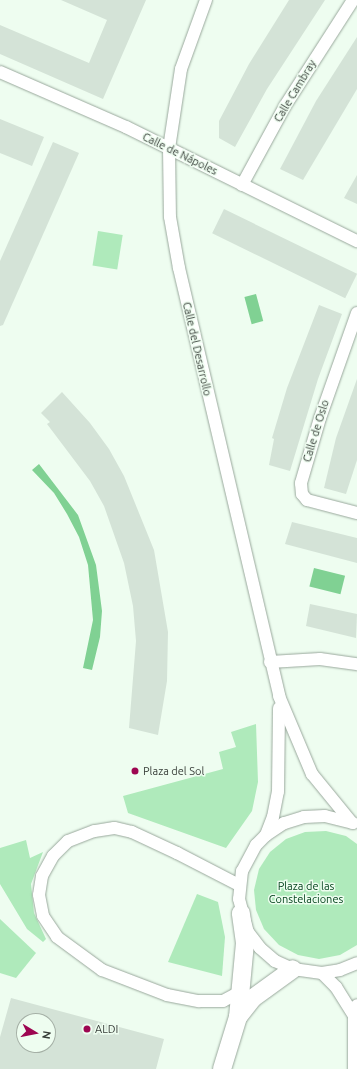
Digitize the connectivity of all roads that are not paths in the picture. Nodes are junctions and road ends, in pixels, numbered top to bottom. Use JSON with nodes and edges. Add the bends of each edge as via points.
{"nodes":[{"id":1,"x":205,"y":0,"type":"edge"},
{"id":2,"x":353,"y":0,"type":"edge"},
{"id":3,"x":0,"y":72,"type":"edge"},
{"id":4,"x":169,"y":148,"type":"junction"},
{"id":5,"x":242,"y":185,"type":"junction"},
{"id":6,"x":357,"y":241,"type":"edge"},
{"id":7,"x":357,"y":313,"type":"edge"},
{"id":8,"x":357,"y":513,"type":"edge"},
{"id":9,"x":270,"y":662,"type":"junction"},
{"id":10,"x":357,"y":664,"type":"edge"},
{"id":11,"x":279,"y":696,"type":"junction"},
{"id":12,"x":354,"y":824,"type":"edge"},
{"id":13,"x":266,"y":835,"type":"junction"},
{"id":14,"x":239,"y":885,"type":"junction"},
{"id":15,"x":241,"y":913,"type":"junction"},
{"id":16,"x":357,"y":963,"type":"edge"},
{"id":17,"x":293,"y":970,"type":"junction"},
{"id":18,"x":322,"y":973,"type":"junction"},
{"id":19,"x":240,"y":992,"type":"junction"},
{"id":20,"x":356,"y":1011,"type":"edge"},
{"id":21,"x":238,"y":1017,"type":"junction"},
{"id":22,"x":356,"y":1041,"type":"edge"},
{"id":23,"x":222,"y":1069,"type":"edge"},
{"id":24,"x":354,"y":1069,"type":"edge"}],
"edges":[{"from":1,"to":4,"type":"street","name":"Calle del Desarrollo","via":[[181,69]]},
{"from":2,"to":5,"type":"street","name":"Calle Cambray","via":[[328,35],[285,106]]},
{"from":3,"to":4,"type":"street","name":"Calle de Nápoles"},
{"from":4,"to":5,"type":"street","name":"Calle de Nápoles"},
{"from":4,"to":9,"type":"street","name":"Calle del Desarrollo","via":[[170,217],[179,268]]},
{"from":5,"to":6,"type":"street","name":"Calle de Nápoles"},
{"from":7,"to":8,"type":"street","name":"Calle de Oslo","via":[[324,404],[301,484],[302,494],[307,500]]},
{"from":9,"to":10,"type":"street","via":[[320,659]]},
{"from":9,"to":11,"type":"street","name":"Calle del Desarrollo"},
{"from":11,"to":12,"type":"street","name":"Calle del Desarrollo","via":[[312,774]]},
{"from":11,"to":13,"type":"street","name":"Calle del Desarrollo","via":[[278,792]]},
{"from":12,"to":13,"type":"street","via":[[325,816],[304,817],[284,823]]},
{"from":13,"to":14,"type":"street","via":[[248,857]]},
{"from":14,"to":15,"type":"street"},
{"from":14,"to":19,"type":"street","via":[[132,832],[114,828],[94,831],[68,841],[53,856],[42,876],[39,895],[43,916],[57,937],[102,970],[167,995],[200,1001],[223,1001]]},
{"from":15,"to":17,"type":"street","via":[[248,932],[260,948],[275,961]]},
{"from":15,"to":19,"type":"street","via":[[246,943]]},
{"from":16,"to":18,"type":"street","via":[[340,970]]},
{"from":17,"to":18,"type":"street"},
{"from":17,"to":21,"type":"street","via":[[253,998]]},
{"from":18,"to":20,"type":"street"},
{"from":19,"to":21,"type":"street"},
{"from":20,"to":22,"type":"street"},
{"from":21,"to":23,"type":"street"},
{"from":22,"to":24,"type":"street"}]}
